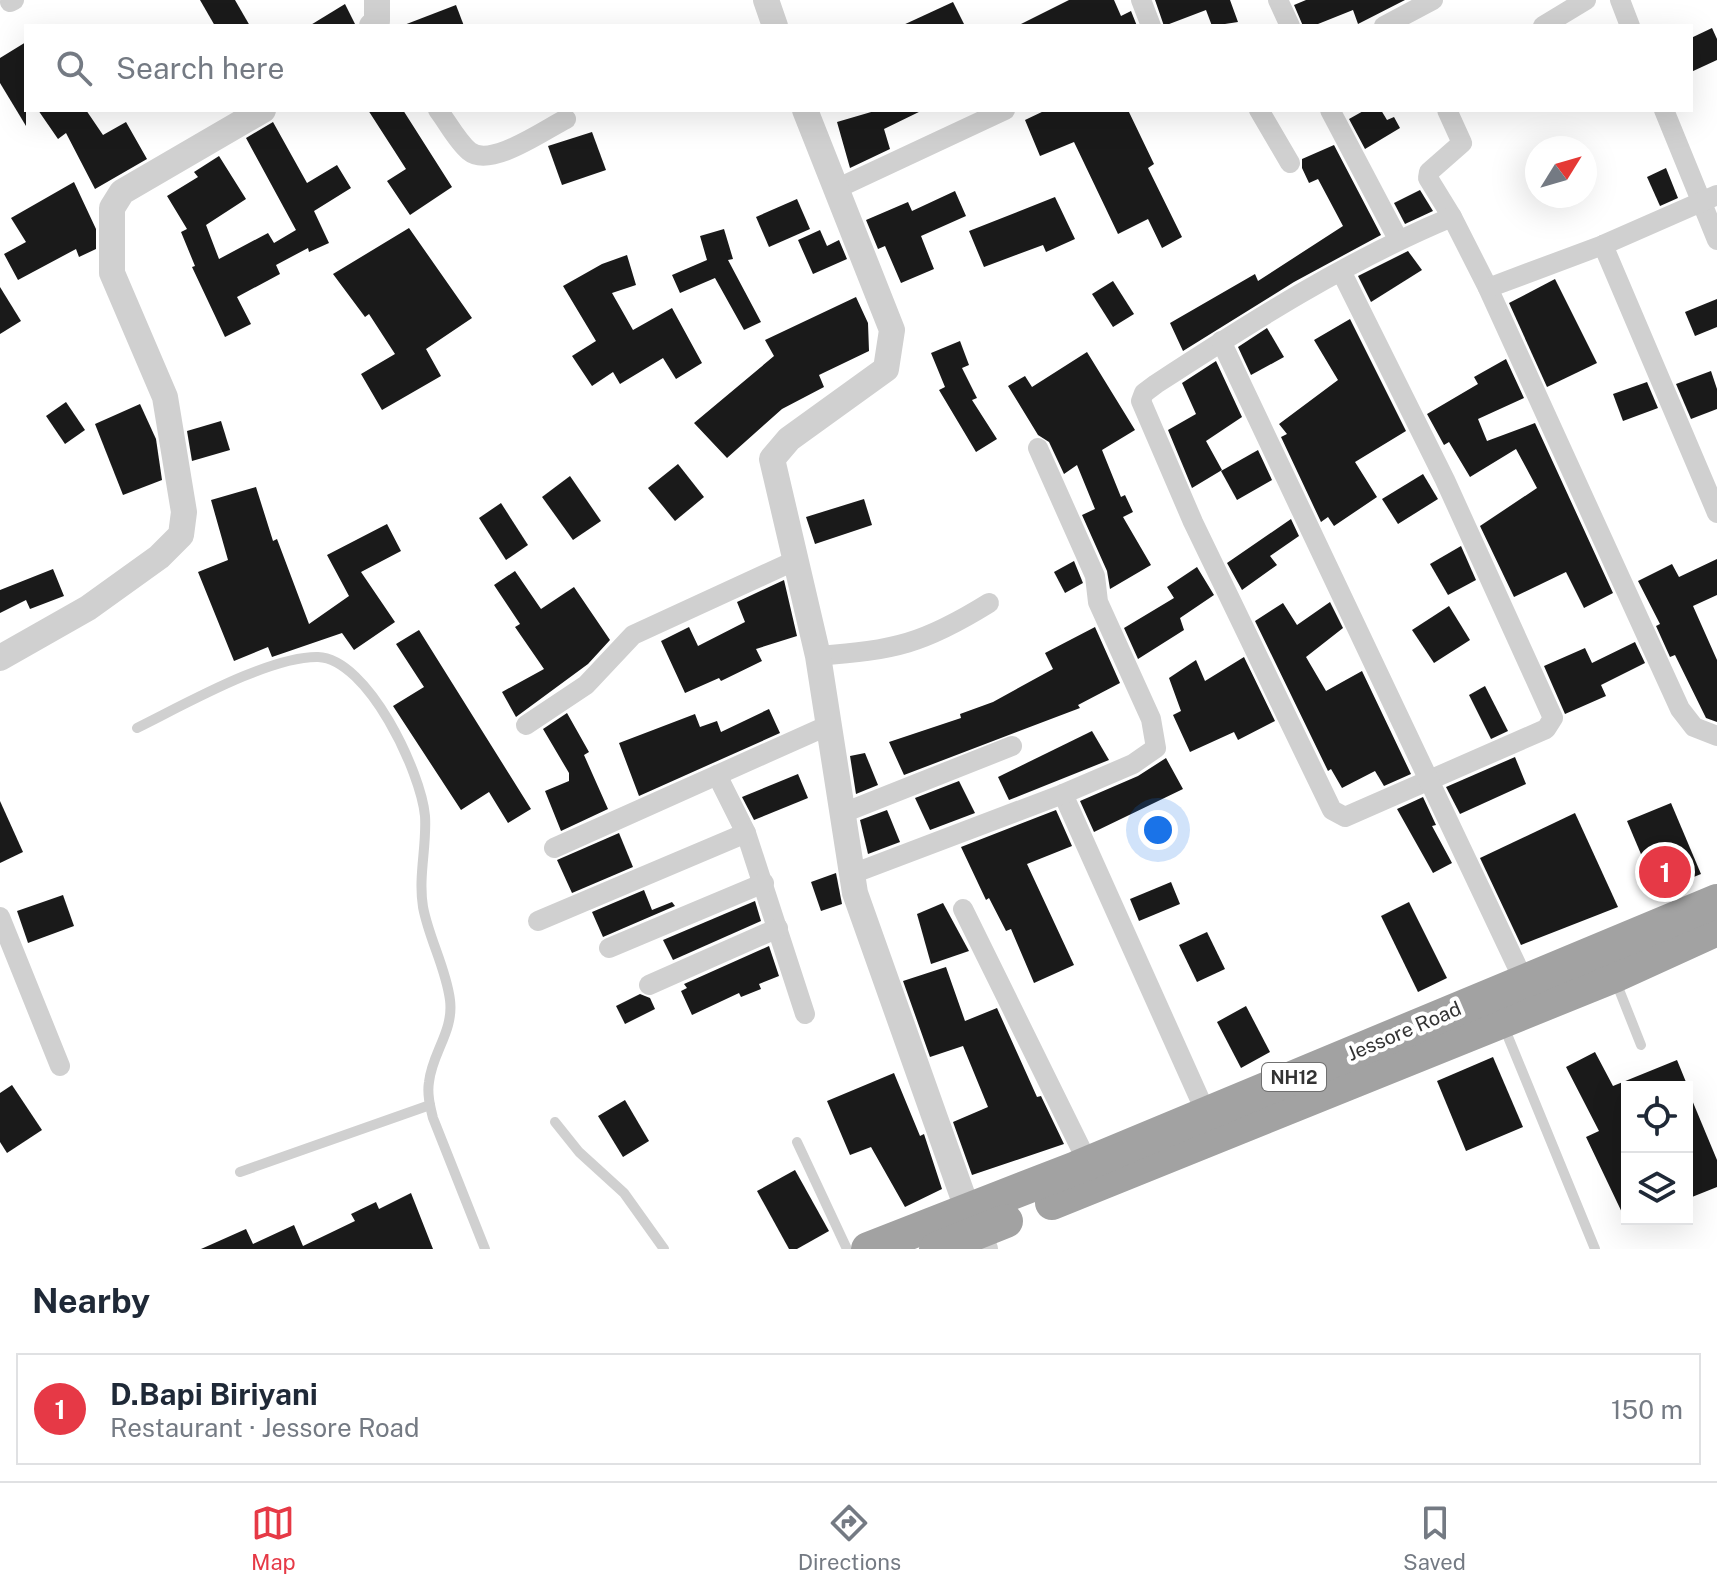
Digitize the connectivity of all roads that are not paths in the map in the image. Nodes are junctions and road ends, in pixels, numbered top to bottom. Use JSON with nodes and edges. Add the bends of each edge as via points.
{"nodes":[{"id":1,"x":766,"y":0,"type":"edge"},
{"id":2,"x":1141,"y":0,"type":"edge"},
{"id":3,"x":1278,"y":0,"type":"edge"},
{"id":4,"x":1433,"y":0,"type":"edge"},
{"id":5,"x":1586,"y":0,"type":"edge"},
{"id":6,"x":1620,"y":0,"type":"edge"},
{"id":7,"x":774,"y":24,"type":"edge"},
{"id":8,"x":1150,"y":24,"type":"edge"},
{"id":9,"x":1289,"y":24,"type":"edge"},
{"id":10,"x":1388,"y":24,"type":"edge"},
{"id":11,"x":1546,"y":24,"type":"edge"},
{"id":12,"x":1629,"y":24,"type":"edge"},
{"id":13,"x":260,"y":112,"type":"edge"},
{"id":14,"x":440,"y":112,"type":"edge"},
{"id":15,"x":810,"y":112,"type":"edge"},
{"id":16,"x":1001,"y":112,"type":"edge"},
{"id":17,"x":1260,"y":112,"type":"edge"},
{"id":18,"x":1331,"y":112,"type":"edge"},
{"id":19,"x":1448,"y":112,"type":"edge"},
{"id":20,"x":1665,"y":112,"type":"edge"},
{"id":21,"x":566,"y":119,"type":"dead end"},
{"id":22,"x":1290,"y":163,"type":"dead end"},
{"id":23,"x":836,"y":189,"type":"junction"},
{"id":24,"x":1709,"y":198,"type":"edge"},
{"id":25,"x":1452,"y":217,"type":"junction"},
{"id":26,"x":1398,"y":239,"type":"junction"},
{"id":27,"x":1717,"y":240,"type":"edge"},
{"id":28,"x":1603,"y":245,"type":"junction"},
{"id":29,"x":1341,"y":271,"type":"junction"},
{"id":30,"x":1488,"y":288,"type":"junction"},
{"id":31,"x":1221,"y":341,"type":"junction"},
{"id":32,"x":1038,"y":448,"type":"dead end"},
{"id":33,"x":1717,"y":513,"type":"edge"},
{"id":34,"x":794,"y":561,"type":"junction"},
{"id":35,"x":989,"y":603,"type":"dead end"},
{"id":36,"x":4,"y":649,"type":"edge"},
{"id":37,"x":818,"y":656,"type":"junction"},
{"id":38,"x":526,"y":725,"type":"dead end"},
{"id":39,"x":829,"y":725,"type":"junction"},
{"id":40,"x":137,"y":728,"type":"dead end"},
{"id":41,"x":1717,"y":736,"type":"edge"},
{"id":42,"x":1012,"y":746,"type":"dead end"},
{"id":43,"x":717,"y":775,"type":"junction"},
{"id":44,"x":1427,"y":780,"type":"junction"},
{"id":45,"x":1063,"y":794,"type":"junction"},
{"id":46,"x":843,"y":813,"type":"junction"},
{"id":47,"x":746,"y":833,"type":"junction"},
{"id":48,"x":554,"y":848,"type":"dead end"},
{"id":49,"x":852,"y":874,"type":"junction"},
{"id":50,"x":764,"y":883,"type":"junction"},
{"id":51,"x":1717,"y":901,"type":"edge"},
{"id":52,"x":963,"y":909,"type":"dead end"},
{"id":53,"x":0,"y":917,"type":"edge"},
{"id":54,"x":538,"y":921,"type":"dead end"},
{"id":55,"x":778,"y":928,"type":"junction"},
{"id":56,"x":1717,"y":929,"type":"edge"},
{"id":57,"x":609,"y":948,"type":"dead end"},
{"id":58,"x":1614,"y":976,"type":"junction"},
{"id":59,"x":1524,"y":981,"type":"junction"},
{"id":60,"x":649,"y":985,"type":"dead end"},
{"id":61,"x":805,"y":1014,"type":"dead end"},
{"id":62,"x":1501,"y":1022,"type":"junction"},
{"id":63,"x":1641,"y":1045,"type":"dead end"},
{"id":64,"x":60,"y":1066,"type":"dead end"},
{"id":65,"x":430,"y":1105,"type":"junction"},
{"id":66,"x":1206,"y":1113,"type":"junction"},
{"id":67,"x":555,"y":1122,"type":"dead end"},
{"id":68,"x":797,"y":1142,"type":"dead end"},
{"id":69,"x":1088,"y":1163,"type":"junction"},
{"id":70,"x":240,"y":1172,"type":"dead end"},
{"id":71,"x":977,"y":1231,"type":"edge"},
{"id":72,"x":485,"y":1249,"type":"edge"},
{"id":73,"x":664,"y":1249,"type":"edge"},
{"id":74,"x":847,"y":1249,"type":"edge"},
{"id":75,"x":868,"y":1249,"type":"edge"},
{"id":76,"x":936,"y":1249,"type":"edge"},
{"id":77,"x":1595,"y":1249,"type":"edge"}],
"edges":[{"from":1,"to":7,"type":"street"},
{"from":2,"to":8,"type":"street"},
{"from":3,"to":9,"type":"street"},
{"from":4,"to":10,"type":"street"},
{"from":5,"to":11,"type":"street"},
{"from":6,"to":12,"type":"street"},
{"from":13,"to":36,"type":"street","via":[[122,192],[112,208],[112,273],[165,397],[184,512],[181,535],[88,608],[29,644]]},
{"from":14,"to":21,"type":"street","via":[[469,151],[481,157],[497,155]]},
{"from":15,"to":23,"type":"street"},
{"from":16,"to":23,"type":"street"},
{"from":17,"to":22,"type":"street"},
{"from":18,"to":26,"type":"street"},
{"from":19,"to":25,"type":"street","via":[[1462,143],[1428,178]]},
{"from":20,"to":24,"type":"street"},
{"from":23,"to":34,"type":"street","via":[[892,330],[886,369],[789,439],[772,459]]},
{"from":24,"to":27,"type":"street"},
{"from":24,"to":28,"type":"street"},
{"from":25,"to":26,"type":"street"},
{"from":25,"to":30,"type":"street"},
{"from":26,"to":29,"type":"street"},
{"from":28,"to":30,"type":"street"},
{"from":28,"to":33,"type":"street"},
{"from":29,"to":31,"type":"street"},
{"from":29,"to":44,"type":"street","via":[[1445,480],[1553,718],[1546,729]]},
{"from":30,"to":41,"type":"street","via":[[1680,709],[1694,727]]},
{"from":31,"to":44,"type":"street"},
{"from":31,"to":44,"type":"street","via":[[1144,393],[1141,401],[1180,493],[1332,810],[1345,817]]},
{"from":32,"to":45,"type":"street","via":[[1072,519],[1095,576],[1098,602],[1156,735],[1156,748],[1147,756]]},
{"from":34,"to":37,"type":"street"},
{"from":34,"to":38,"type":"street","via":[[633,635],[586,685]]},
{"from":35,"to":37,"type":"street","via":[[913,644]]},
{"from":37,"to":39,"type":"street"},
{"from":39,"to":43,"type":"street"},
{"from":39,"to":46,"type":"street"},
{"from":40,"to":65,"type":"lane","via":[[290,661],[318,657],[339,663],[359,683],[401,741],[422,795],[422,899],[450,1000],[446,1036],[429,1080]]},
{"from":42,"to":46,"type":"street"},
{"from":43,"to":47,"type":"street"},
{"from":43,"to":48,"type":"street"},
{"from":44,"to":59,"type":"street"},
{"from":45,"to":49,"type":"street"},
{"from":45,"to":66,"type":"street"},
{"from":46,"to":49,"type":"street"},
{"from":47,"to":50,"type":"street"},
{"from":47,"to":54,"type":"street"},
{"from":49,"to":71,"type":"street"},
{"from":50,"to":55,"type":"street"},
{"from":50,"to":57,"type":"street"},
{"from":51,"to":59,"type":"highway","name":"Jessore Road","number":"NH12"},
{"from":52,"to":69,"type":"street"},
{"from":53,"to":64,"type":"street"},
{"from":55,"to":60,"type":"street"},
{"from":55,"to":61,"type":"street"},
{"from":56,"to":58,"type":"highway","name":"Jessore Road","number":"NH12"},
{"from":58,"to":62,"type":"highway","name":"Jessore Road","number":"NH12"},
{"from":58,"to":63,"type":"lane"},
{"from":59,"to":66,"type":"highway","name":"Jessore Road","number":"NH12"},
{"from":62,"to":71,"type":"highway","name":"Jessore Road","number":"NH12"},
{"from":62,"to":77,"type":"lane"},
{"from":65,"to":70,"type":"lane"},
{"from":65,"to":72,"type":"lane"},
{"from":66,"to":69,"type":"highway","name":"Jessore Road","number":"NH12"},
{"from":67,"to":73,"type":"lane","via":[[624,1193]]},
{"from":68,"to":74,"type":"lane"},
{"from":69,"to":71,"type":"highway","name":"Jessore Road","number":"NH12"},
{"from":71,"to":75,"type":"highway","name":"Jessore Road","number":"NH12"},
{"from":71,"to":76,"type":"highway","name":"Jessore Road","number":"NH12"}]}
